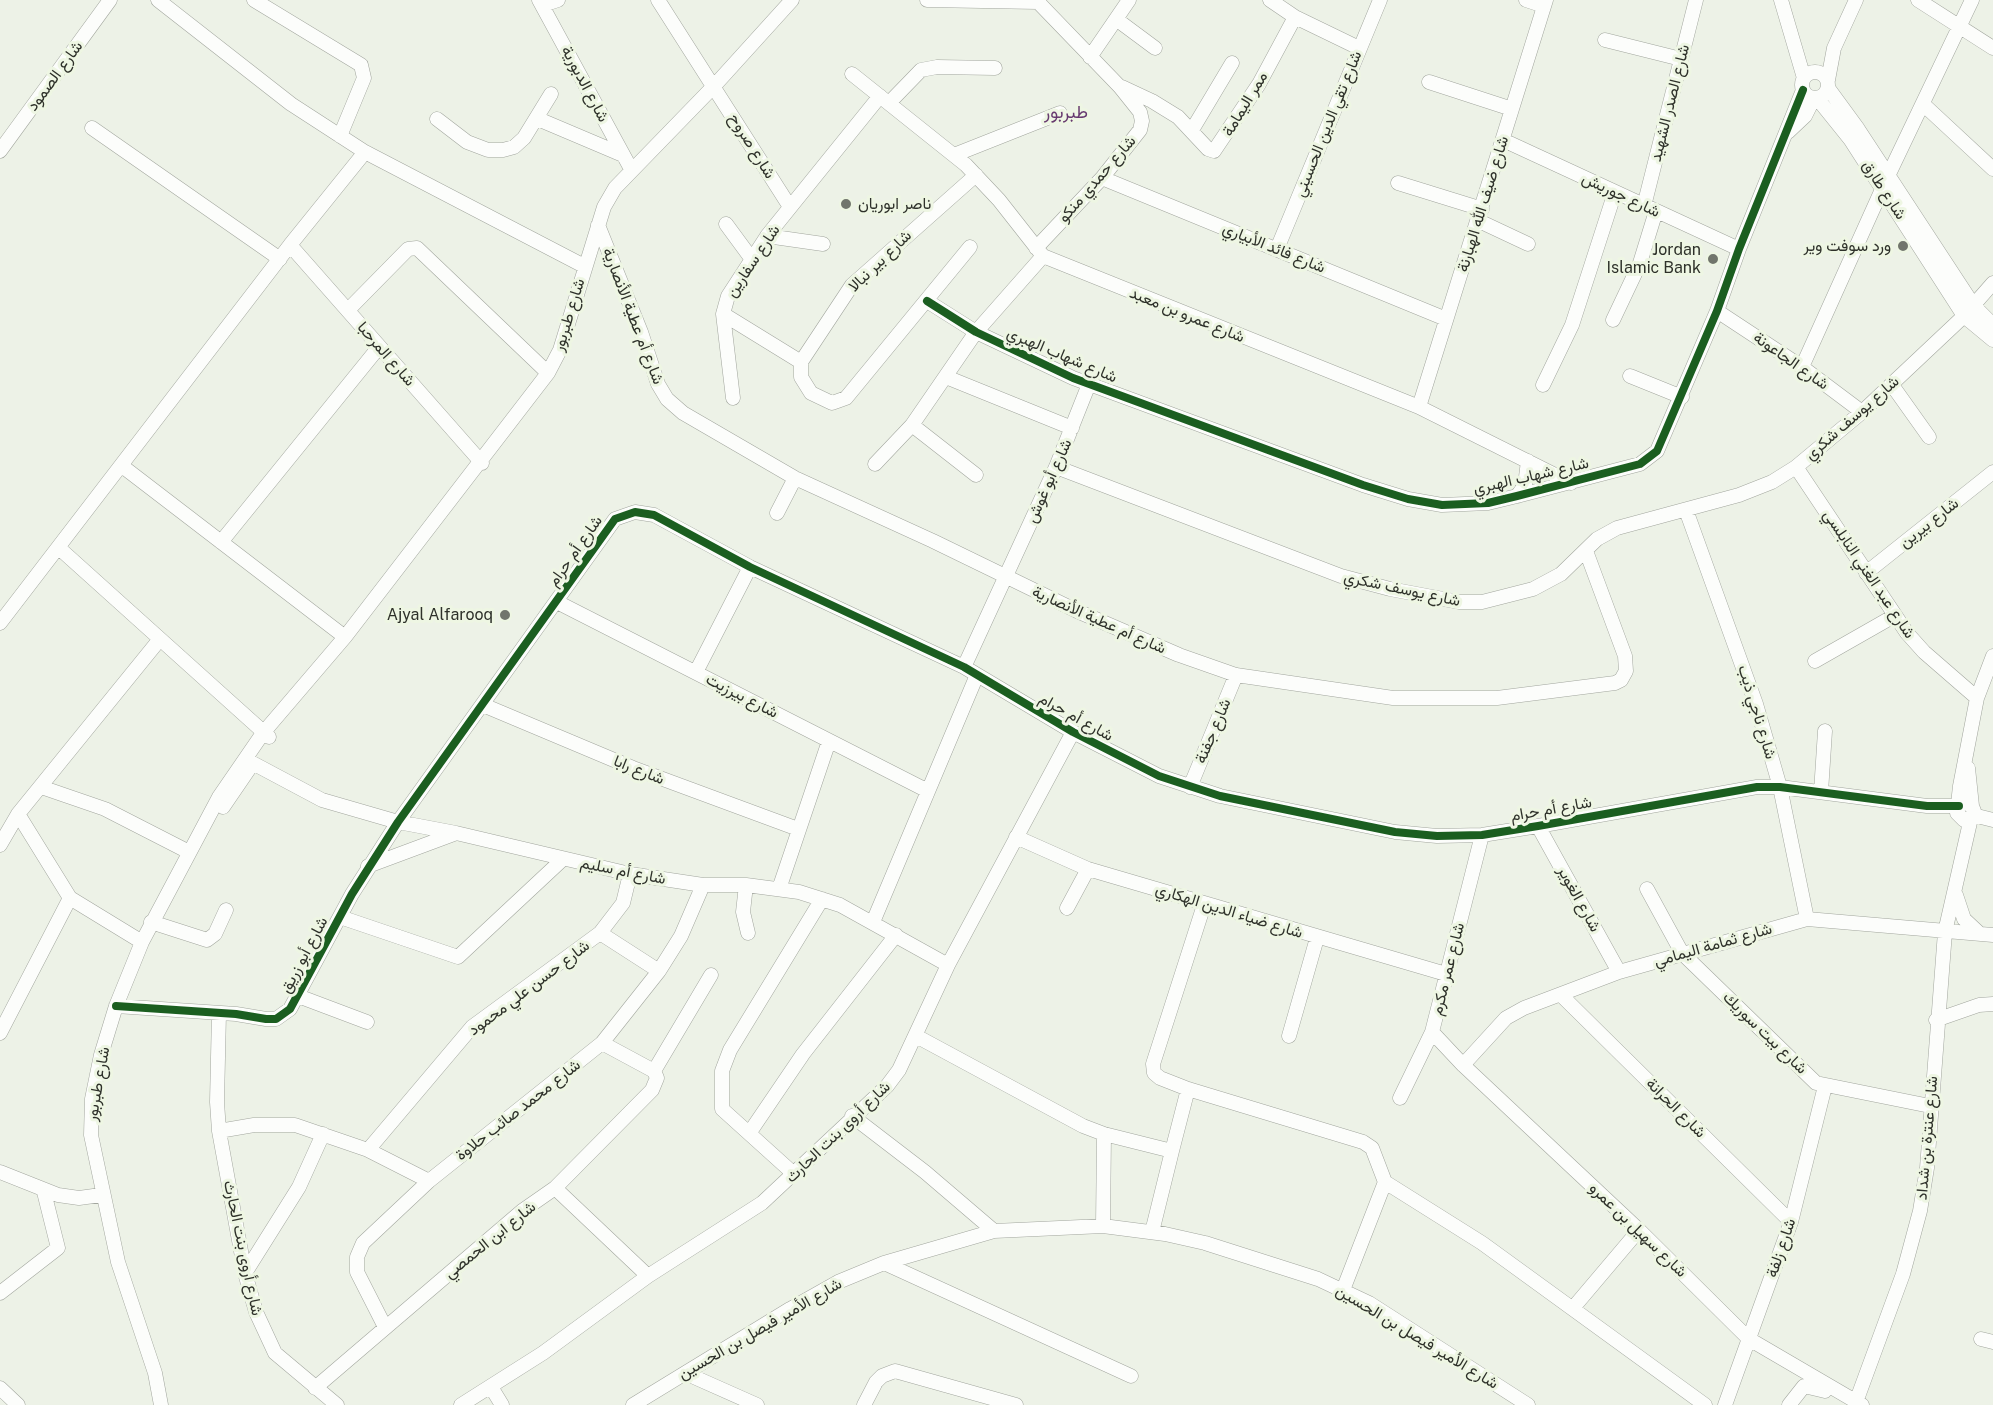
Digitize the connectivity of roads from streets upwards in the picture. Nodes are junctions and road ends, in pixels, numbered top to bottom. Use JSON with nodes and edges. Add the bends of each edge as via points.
{"nodes":[{"id":1,"x":110,"y":0,"type":"edge"},
{"id":2,"x":254,"y":0,"type":"edge"},
{"id":3,"x":558,"y":0,"type":"edge"},
{"id":4,"x":658,"y":0,"type":"edge"},
{"id":5,"x":927,"y":0,"type":"edge"},
{"id":6,"x":1129,"y":0,"type":"edge"},
{"id":7,"x":1270,"y":0,"type":"edge"},
{"id":8,"x":1380,"y":0,"type":"edge"},
{"id":9,"x":1526,"y":0,"type":"edge"},
{"id":10,"x":1696,"y":0,"type":"edge"},
{"id":11,"x":1781,"y":0,"type":"edge"},
{"id":12,"x":1856,"y":0,"type":"edge"},
{"id":13,"x":1918,"y":0,"type":"edge"},
{"id":14,"x":1972,"y":0,"type":"edge"},
{"id":15,"x":1001,"y":1,"type":"edge"},
{"id":16,"x":1037,"y":1,"type":"edge"},
{"id":17,"x":165,"y":2,"type":"edge"},
{"id":18,"x":541,"y":2,"type":"edge"},
{"id":19,"x":786,"y":3,"type":"edge"},
{"id":20,"x":1545,"y":3,"type":"edge"},
{"id":21,"x":1295,"y":17,"type":"junction"},
{"id":22,"x":1116,"y":19,"type":"junction"},
{"id":23,"x":1960,"y":27,"type":"junction"},
{"id":24,"x":1605,"y":39,"type":"dead end"},
{"id":25,"x":1155,"y":48,"type":"dead end"},
{"id":26,"x":1359,"y":48,"type":"junction"},
{"id":27,"x":1993,"y":48,"type":"edge"},
{"id":28,"x":1090,"y":57,"type":"junction"},
{"id":29,"x":1681,"y":59,"type":"junction"},
{"id":30,"x":1232,"y":63,"type":"dead end"},
{"id":31,"x":995,"y":68,"type":"dead end"},
{"id":32,"x":852,"y":74,"type":"dead end"},
{"id":33,"x":1429,"y":82,"type":"dead end"},
{"id":34,"x":1815,"y":84,"type":"junction"},
{"id":35,"x":715,"y":86,"type":"junction"},
{"id":36,"x":1120,"y":87,"type":"junction"},
{"id":37,"x":551,"y":94,"type":"dead end"},
{"id":38,"x":884,"y":100,"type":"junction"},
{"id":39,"x":1924,"y":105,"type":"junction"},
{"id":40,"x":1512,"y":109,"type":"junction"},
{"id":41,"x":1060,"y":113,"type":"dead end"},
{"id":42,"x":437,"y":119,"type":"dead end"},
{"id":43,"x":538,"y":119,"type":"junction"},
{"id":44,"x":92,"y":128,"type":"dead end"},
{"id":45,"x":1191,"y":130,"type":"junction"},
{"id":46,"x":340,"y":136,"type":"junction"},
{"id":47,"x":1503,"y":140,"type":"junction"},
{"id":48,"x":0,"y":151,"type":"edge"},
{"id":49,"x":365,"y":152,"type":"junction"},
{"id":50,"x":623,"y":154,"type":"junction"},
{"id":51,"x":954,"y":154,"type":"junction"},
{"id":52,"x":631,"y":169,"type":"junction"},
{"id":53,"x":1993,"y":169,"type":"edge"},
{"id":54,"x":976,"y":175,"type":"junction"},
{"id":55,"x":1102,"y":178,"type":"junction"},
{"id":56,"x":1398,"y":183,"type":"dead end"},
{"id":57,"x":1885,"y":183,"type":"junction"},
{"id":58,"x":1615,"y":192,"type":"junction"},
{"id":59,"x":790,"y":207,"type":"junction"},
{"id":60,"x":1650,"y":208,"type":"junction"},
{"id":61,"x":1480,"y":215,"type":"junction"},
{"id":62,"x":726,"y":224,"type":"dead end"},
{"id":63,"x":598,"y":225,"type":"junction"},
{"id":64,"x":767,"y":236,"type":"junction"},
{"id":65,"x":823,"y":244,"type":"dead end"},
{"id":66,"x":1528,"y":244,"type":"dead end"},
{"id":67,"x":290,"y":245,"type":"junction"},
{"id":68,"x":970,"y":247,"type":"dead end"},
{"id":69,"x":1277,"y":249,"type":"junction"},
{"id":70,"x":1739,"y":249,"type":"junction"},
{"id":71,"x":1040,"y":252,"type":"junction"},
{"id":72,"x":751,"y":258,"type":"junction"},
{"id":73,"x":280,"y":259,"type":"junction"},
{"id":74,"x":584,"y":266,"type":"junction"},
{"id":75,"x":1993,"y":283,"type":"edge"},
{"id":76,"x":927,"y":301,"type":"junction"},
{"id":77,"x":348,"y":310,"type":"junction"},
{"id":78,"x":1717,"y":311,"type":"junction"},
{"id":79,"x":1969,"y":311,"type":"junction"},
{"id":80,"x":723,"y":314,"type":"junction"},
{"id":81,"x":1446,"y":319,"type":"junction"},
{"id":82,"x":1613,"y":320,"type":"dead end"},
{"id":83,"x":1993,"y":325,"type":"edge"},
{"id":84,"x":976,"y":332,"type":"junction"},
{"id":85,"x":1993,"y":340,"type":"edge"},
{"id":86,"x":379,"y":347,"type":"junction"},
{"id":87,"x":801,"y":362,"type":"junction"},
{"id":88,"x":1802,"y":367,"type":"junction"},
{"id":89,"x":549,"y":373,"type":"junction"},
{"id":90,"x":946,"y":376,"type":"junction"},
{"id":91,"x":1630,"y":376,"type":"dead end"},
{"id":92,"x":1089,"y":384,"type":"junction"},
{"id":93,"x":1543,"y":385,"type":"dead end"},
{"id":94,"x":1892,"y":385,"type":"junction"},
{"id":95,"x":1682,"y":397,"type":"junction"},
{"id":96,"x":733,"y":398,"type":"dead end"},
{"id":97,"x":1419,"y":407,"type":"junction"},
{"id":98,"x":1862,"y":412,"type":"junction"},
{"id":99,"x":912,"y":425,"type":"junction"},
{"id":100,"x":1072,"y":428,"type":"junction"},
{"id":101,"x":1929,"y":437,"type":"dead end"},
{"id":102,"x":1528,"y":461,"type":"junction"},
{"id":103,"x":482,"y":463,"type":"junction"},
{"id":104,"x":875,"y":464,"type":"dead end"},
{"id":105,"x":122,"y":466,"type":"junction"},
{"id":106,"x":1056,"y":467,"type":"junction"},
{"id":107,"x":1796,"y":467,"type":"junction"},
{"id":108,"x":1993,"y":472,"type":"edge"},
{"id":109,"x":976,"y":476,"type":"dead end"},
{"id":110,"x":795,"y":478,"type":"junction"},
{"id":111,"x":1571,"y":483,"type":"junction"},
{"id":112,"x":1517,"y":496,"type":"junction"},
{"id":113,"x":1686,"y":510,"type":"junction"},
{"id":114,"x":777,"y":513,"type":"dead end"},
{"id":115,"x":221,"y":542,"type":"junction"},
{"id":116,"x":58,"y":548,"type":"junction"},
{"id":117,"x":1586,"y":551,"type":"junction"},
{"id":118,"x":750,"y":567,"type":"junction"},
{"id":119,"x":1866,"y":573,"type":"junction"},
{"id":120,"x":1007,"y":577,"type":"junction"},
{"id":121,"x":557,"y":602,"type":"junction"},
{"id":122,"x":1894,"y":616,"type":"junction"},
{"id":123,"x":0,"y":623,"type":"edge"},
{"id":124,"x":345,"y":637,"type":"junction"},
{"id":125,"x":160,"y":639,"type":"junction"},
{"id":126,"x":1993,"y":656,"type":"edge"},
{"id":127,"x":1815,"y":661,"type":"dead end"},
{"id":128,"x":964,"y":667,"type":"junction"},
{"id":129,"x":696,"y":672,"type":"junction"},
{"id":130,"x":977,"y":675,"type":"junction"},
{"id":131,"x":1236,"y":675,"type":"junction"},
{"id":132,"x":1984,"y":691,"type":"edge"},
{"id":133,"x":483,"y":705,"type":"junction"},
{"id":134,"x":269,"y":731,"type":"junction"},
{"id":135,"x":1825,"y":731,"type":"dead end"},
{"id":136,"x":1073,"y":732,"type":"junction"},
{"id":137,"x":829,"y":741,"type":"junction"},
{"id":138,"x":247,"y":764,"type":"junction"},
{"id":139,"x":41,"y":787,"type":"junction"},
{"id":140,"x":1190,"y":787,"type":"junction"},
{"id":141,"x":1780,"y":787,"type":"junction"},
{"id":142,"x":927,"y":790,"type":"junction"},
{"id":143,"x":1821,"y":792,"type":"junction"},
{"id":144,"x":1965,"y":812,"type":"junction"},
{"id":145,"x":18,"y":814,"type":"junction"},
{"id":146,"x":1993,"y":820,"type":"edge"},
{"id":147,"x":398,"y":822,"type":"junction"},
{"id":148,"x":1538,"y":826,"type":"junction"},
{"id":149,"x":798,"y":829,"type":"junction"},
{"id":150,"x":456,"y":833,"type":"junction"},
{"id":151,"x":1482,"y":834,"type":"junction"},
{"id":152,"x":1016,"y":837,"type":"junction"},
{"id":153,"x":0,"y":845,"type":"edge"},
{"id":154,"x":192,"y":847,"type":"junction"},
{"id":155,"x":563,"y":859,"type":"junction"},
{"id":156,"x":368,"y":866,"type":"junction"},
{"id":157,"x":1088,"y":869,"type":"junction"},
{"id":158,"x":630,"y":874,"type":"junction"},
{"id":159,"x":703,"y":885,"type":"junction"},
{"id":160,"x":746,"y":885,"type":"junction"},
{"id":161,"x":779,"y":889,"type":"junction"},
{"id":162,"x":1647,"y":889,"type":"dead end"},
{"id":163,"x":1955,"y":890,"type":"junction"},
{"id":164,"x":70,"y":898,"type":"junction"},
{"id":165,"x":822,"y":899,"type":"junction"},
{"id":166,"x":1204,"y":905,"type":"junction"},
{"id":167,"x":1067,"y":908,"type":"dead end"},
{"id":168,"x":226,"y":910,"type":"dead end"},
{"id":169,"x":340,"y":917,"type":"junction"},
{"id":170,"x":1807,"y":920,"type":"junction"},
{"id":171,"x":151,"y":922,"type":"junction"},
{"id":172,"x":873,"y":922,"type":"junction"},
{"id":173,"x":1945,"y":932,"type":"junction"},
{"id":174,"x":600,"y":933,"type":"junction"},
{"id":175,"x":748,"y":933,"type":"dead end"},
{"id":176,"x":1986,"y":934,"type":"edge"},
{"id":177,"x":896,"y":935,"type":"junction"},
{"id":178,"x":1317,"y":938,"type":"junction"},
{"id":179,"x":142,"y":942,"type":"junction"},
{"id":180,"x":1682,"y":953,"type":"junction"},
{"id":181,"x":948,"y":965,"type":"junction"},
{"id":182,"x":659,"y":971,"type":"junction"},
{"id":183,"x":1618,"y":972,"type":"junction"},
{"id":184,"x":1446,"y":974,"type":"junction"},
{"id":185,"x":711,"y":975,"type":"dead end"},
{"id":186,"x":1561,"y":995,"type":"junction"},
{"id":187,"x":298,"y":996,"type":"junction"},
{"id":188,"x":1993,"y":1004,"type":"edge"},
{"id":189,"x":116,"y":1006,"type":"junction"},
{"id":190,"x":219,"y":1013,"type":"junction"},
{"id":191,"x":1936,"y":1020,"type":"junction"},
{"id":192,"x":367,"y":1022,"type":"dead end"},
{"id":193,"x":1432,"y":1032,"type":"junction"},
{"id":194,"x":0,"y":1033,"type":"edge"},
{"id":195,"x":916,"y":1036,"type":"junction"},
{"id":196,"x":1289,"y":1036,"type":"dead end"},
{"id":197,"x":602,"y":1043,"type":"junction"},
{"id":198,"x":1463,"y":1065,"type":"junction"},
{"id":199,"x":655,"y":1077,"type":"junction"},
{"id":200,"x":1825,"y":1086,"type":"junction"},
{"id":201,"x":1188,"y":1089,"type":"junction"},
{"id":202,"x":1400,"y":1098,"type":"dead end"},
{"id":203,"x":1930,"y":1106,"type":"junction"},
{"id":204,"x":852,"y":1116,"type":"junction"},
{"id":205,"x":219,"y":1131,"type":"junction"},
{"id":206,"x":750,"y":1132,"type":"junction"},
{"id":207,"x":323,"y":1134,"type":"junction"},
{"id":208,"x":1104,"y":1134,"type":"junction"},
{"id":209,"x":368,"y":1150,"type":"junction"},
{"id":210,"x":1172,"y":1150,"type":"junction"},
{"id":211,"x":0,"y":1172,"type":"edge"},
{"id":212,"x":794,"y":1174,"type":"junction"},
{"id":213,"x":429,"y":1180,"type":"junction"},
{"id":214,"x":1385,"y":1182,"type":"junction"},
{"id":215,"x":555,"y":1188,"type":"junction"},
{"id":216,"x":44,"y":1191,"type":"junction"},
{"id":217,"x":101,"y":1195,"type":"junction"},
{"id":218,"x":1791,"y":1222,"type":"junction"},
{"id":219,"x":1103,"y":1226,"type":"junction"},
{"id":220,"x":1639,"y":1230,"type":"junction"},
{"id":221,"x":994,"y":1231,"type":"junction"},
{"id":222,"x":1152,"y":1232,"type":"junction"},
{"id":223,"x":884,"y":1263,"type":"junction"},
{"id":224,"x":245,"y":1273,"type":"junction"},
{"id":225,"x":648,"y":1276,"type":"junction"},
{"id":226,"x":1343,"y":1290,"type":"junction"},
{"id":227,"x":0,"y":1293,"type":"edge"},
{"id":228,"x":1573,"y":1308,"type":"junction"},
{"id":229,"x":385,"y":1327,"type":"junction"},
{"id":230,"x":1749,"y":1339,"type":"junction"},
{"id":231,"x":155,"y":1373,"type":"junction"},
{"id":232,"x":685,"y":1373,"type":"junction"},
{"id":233,"x":1131,"y":1376,"type":"dead end"},
{"id":234,"x":491,"y":1387,"type":"junction"},
{"id":235,"x":0,"y":1388,"type":"edge"},
{"id":236,"x":315,"y":1388,"type":"junction"},
{"id":237,"x":1855,"y":1402,"type":"edge"},
{"id":238,"x":18,"y":1405,"type":"edge"},
{"id":239,"x":161,"y":1405,"type":"edge"},
{"id":240,"x":168,"y":1405,"type":"edge"},
{"id":241,"x":337,"y":1405,"type":"edge"},
{"id":242,"x":461,"y":1405,"type":"edge"},
{"id":243,"x":502,"y":1405,"type":"edge"},
{"id":244,"x":633,"y":1405,"type":"edge"},
{"id":245,"x":757,"y":1405,"type":"edge"},
{"id":246,"x":864,"y":1405,"type":"edge"},
{"id":247,"x":1016,"y":1405,"type":"edge"},
{"id":248,"x":1528,"y":1405,"type":"edge"},
{"id":249,"x":1705,"y":1405,"type":"edge"},
{"id":250,"x":1725,"y":1405,"type":"edge"},
{"id":251,"x":1788,"y":1405,"type":"edge"}],
"edges":[{"from":1,"to":48,"type":"street","name":"شارع الصمود"},
{"from":2,"to":46,"type":"street","via":[[361,65],[364,78]]},
{"from":3,"to":18,"type":"street"},
{"from":4,"to":35,"type":"street","name":"شارع صروح"},
{"from":5,"to":15,"type":"street"},
{"from":6,"to":22,"type":"street"},
{"from":7,"to":21,"type":"street"},
{"from":8,"to":26,"type":"street","name":"شارع تقي الدين الحسيني"},
{"from":9,"to":20,"type":"street"},
{"from":10,"to":29,"type":"street","name":"شارع الصدر الشهيد"},
{"from":11,"to":34,"type":"street","name":"شارع طارق"},
{"from":12,"to":34,"type":"street"},
{"from":13,"to":23,"type":"street"},
{"from":14,"to":23,"type":"street"},
{"from":15,"to":16,"type":"street"},
{"from":16,"to":28,"type":"street","name":"شارع حمدي منكو"},
{"from":17,"to":46,"type":"street","via":[[255,77]]},
{"from":18,"to":50,"type":"street","name":"شارع الدبورية"},
{"from":19,"to":35,"type":"street","name":"شارع طبربور"},
{"from":20,"to":40,"type":"street","name":"شارع ضيف الله الهبارنة"},
{"from":21,"to":26,"type":"street"},
{"from":21,"to":45,"type":"street","name":"ممر اليمامة","via":[[1219,147],[1211,151]]},
{"from":22,"to":25,"type":"street"},
{"from":22,"to":28,"type":"street"},
{"from":23,"to":27,"type":"street"},
{"from":23,"to":39,"type":"street"},
{"from":24,"to":29,"type":"street"},
{"from":26,"to":69,"type":"street","name":"شارع تقي الدين الحسيني"},
{"from":28,"to":36,"type":"street","name":"شارع حمدي منكو"},
{"from":29,"to":60,"type":"street","name":"شارع الصدر الشهيد"},
{"from":30,"to":45,"type":"street"},
{"from":31,"to":38,"type":"street","name":"شارع سفارين","via":[[921,70]]},
{"from":32,"to":38,"type":"street","name":"شارع عمرو بن معبد"},
{"from":33,"to":40,"type":"street"},
{"from":34,"to":57,"type":"street","name":"شارع طارق","via":[[1850,139]]},
{"from":34,"to":70,"type":"street","name":"شارع شهاب الهبري","via":[[1804,116],[1788,132]]},
{"from":35,"to":52,"type":"street","name":"شارع طبربور"},
{"from":35,"to":59,"type":"street","name":"شارع صروح"},
{"from":36,"to":45,"type":"street","name":"ممر اليمامة","via":[[1163,107]]},
{"from":36,"to":55,"type":"street","name":"شارع حمدي منكو","via":[[1140,112],[1142,121],[1140,130]]},
{"from":37,"to":43,"type":"street"},
{"from":38,"to":51,"type":"street","name":"شارع عمرو بن معبد"},
{"from":38,"to":59,"type":"street","name":"شارع سفارين"},
{"from":39,"to":53,"type":"street"},
{"from":39,"to":57,"type":"street"},
{"from":40,"to":47,"type":"street","name":"شارع ضيف الله الهبارنة"},
{"from":41,"to":51,"type":"street"},
{"from":42,"to":43,"type":"street","via":[[467,142],[488,150],[514,147]]},
{"from":43,"to":50,"type":"street"},
{"from":44,"to":73,"type":"street"},
{"from":46,"to":49,"type":"street"},
{"from":47,"to":58,"type":"street","name":"شارع جوريش"},
{"from":47,"to":61,"type":"street","name":"شارع ضيف الله الهبارنة"},
{"from":49,"to":67,"type":"street"},
{"from":49,"to":74,"type":"street"},
{"from":50,"to":52,"type":"street","name":"شارع الدبورية"},
{"from":51,"to":54,"type":"street","name":"شارع عمرو بن معبد"},
{"from":52,"to":63,"type":"street","name":"شارع طبربور","via":[[607,200]]},
{"from":54,"to":71,"type":"street","name":"شارع عمرو بن معبد"},
{"from":54,"to":87,"type":"street","name":"شارع بير نبالا","via":[[852,285]]},
{"from":55,"to":69,"type":"street","name":"شارع فائد الأبياري"},
{"from":55,"to":71,"type":"street","name":"شارع حمدي منكو"},
{"from":56,"to":61,"type":"street"},
{"from":57,"to":79,"type":"street","name":"شارع طارق"},
{"from":57,"to":88,"type":"street"},
{"from":58,"to":60,"type":"street","name":"شارع جوريش"},
{"from":58,"to":93,"type":"street","via":[[1572,325]]},
{"from":59,"to":64,"type":"street","name":"شارع سفارين"},
{"from":60,"to":70,"type":"street","name":"شارع جوريش"},
{"from":60,"to":82,"type":"street","name":"شارع الصدر الشهيد","via":[[1640,263]]},
{"from":61,"to":66,"type":"street"},
{"from":61,"to":81,"type":"street","name":"شارع ضيف الله الهبارنة"},
{"from":62,"to":72,"type":"street"},
{"from":63,"to":74,"type":"street","name":"شارع طبربور"},
{"from":63,"to":110,"type":"street","name":"شارع أم عطية الأنصارية","via":[[667,399],[683,413]]},
{"from":64,"to":65,"type":"street"},
{"from":64,"to":72,"type":"street","name":"شارع سفارين"},
{"from":67,"to":73,"type":"street"},
{"from":67,"to":77,"type":"street","name":"شارع المرحبا"},
{"from":68,"to":76,"type":"street"},
{"from":69,"to":81,"type":"street","name":"شارع فائد الأبياري"},
{"from":70,"to":78,"type":"street","name":"شارع شهاب الهبري"},
{"from":71,"to":84,"type":"street","name":"شارع حمدي منكو"},
{"from":71,"to":97,"type":"street","name":"شارع عمرو بن معبد"},
{"from":72,"to":80,"type":"street","name":"شارع سفارين","via":[[728,296]]},
{"from":73,"to":105,"type":"street"},
{"from":74,"to":89,"type":"street","name":"شارع طبربور","via":[[560,350]]},
{"from":75,"to":79,"type":"street","name":"شارع يوسف شكري"},
{"from":76,"to":84,"type":"street"},
{"from":76,"to":87,"type":"street","via":[[841,402],[827,402],[811,393],[801,378]]},
{"from":77,"to":86,"type":"street","name":"شارع المرحبا"},
{"from":77,"to":89,"type":"street","via":[[408,249],[417,248]]},
{"from":78,"to":88,"type":"street","name":"شارع الجاعونة"},
{"from":78,"to":95,"type":"street","name":"شارع شهاب الهبري"},
{"from":79,"to":83,"type":"street","name":"شارع طارق"},
{"from":79,"to":85,"type":"street","name":"شارع طارق"},
{"from":79,"to":94,"type":"street","name":"شارع يوسف شكري"},
{"from":80,"to":87,"type":"street","name":"شارع سفارين"},
{"from":80,"to":96,"type":"street"},
{"from":81,"to":97,"type":"street","name":"شارع ضيف الله الهبارنة"},
{"from":84,"to":90,"type":"street","name":"شارع حمدي منكو"},
{"from":84,"to":92,"type":"street","name":"شارع شهاب الهبري"},
{"from":86,"to":103,"type":"street","name":"شارع المرحبا"},
{"from":86,"to":115,"type":"street"},
{"from":88,"to":98,"type":"street","name":"شارع الجاعونة"},
{"from":89,"to":103,"type":"street","name":"شارع طبربور"},
{"from":90,"to":99,"type":"street","name":"شارع حمدي منكو"},
{"from":90,"to":100,"type":"street"},
{"from":91,"to":95,"type":"street"},
{"from":92,"to":100,"type":"street","name":"شارع أبو غوش"},
{"from":92,"to":112,"type":"street","name":"شارع شهاب الهبري","via":[[1408,499],[1455,506]]},
{"from":94,"to":98,"type":"street","name":"شارع يوسف شكري"},
{"from":94,"to":101,"type":"street"},
{"from":95,"to":111,"type":"street","name":"شارع شهاب الهبري","via":[[1653,457]]},
{"from":97,"to":102,"type":"street","name":"شارع عمرو بن معبد"},
{"from":98,"to":107,"type":"street","name":"شارع يوسف شكري"},
{"from":99,"to":104,"type":"street","name":"شارع حمدي منكو"},
{"from":99,"to":109,"type":"street"},
{"from":100,"to":106,"type":"street","name":"شارع أبو غوش"},
{"from":102,"to":111,"type":"street","name":"شارع عمرو بن معبد"},
{"from":102,"to":112,"type":"street","via":[[1525,485]]},
{"from":103,"to":124,"type":"street","name":"شارع طبربور"},
{"from":105,"to":115,"type":"street"},
{"from":105,"to":116,"type":"street"},
{"from":106,"to":117,"type":"street","name":"شارع يوسف شكري","via":[[1341,576],[1459,602],[1482,602],[1533,589],[1562,574]]},
{"from":106,"to":120,"type":"street","name":"شارع أبو غوش"},
{"from":107,"to":113,"type":"street","name":"شارع يوسف شكري","via":[[1749,492]]},
{"from":107,"to":119,"type":"street","name":"شارع عبد الغني النابلسي"},
{"from":108,"to":119,"type":"street","name":"شارع بيرين"},
{"from":110,"to":114,"type":"street"},
{"from":110,"to":120,"type":"street","name":"شارع أم عطية الأنصارية"},
{"from":111,"to":112,"type":"street","name":"شارع شهاب الهبري"},
{"from":113,"to":117,"type":"street","name":"شارع يوسف شكري","via":[[1617,528],[1601,535]]},
{"from":113,"to":141,"type":"street","name":"شارع ناجي ذيب","via":[[1732,631]]},
{"from":115,"to":124,"type":"street"},
{"from":116,"to":123,"type":"street"},
{"from":116,"to":125,"type":"street"},
{"from":117,"to":131,"type":"street","name":"شارع أم عطية الأنصارية","via":[[1625,656],[1626,671],[1615,683],[1497,698],[1394,698]]},
{"from":118,"to":121,"type":"street","name":"شارع أم حرام","via":[[654,515],[627,513],[615,519]]},
{"from":118,"to":128,"type":"street","name":"شارع أم حرام"},
{"from":118,"to":129,"type":"street"},
{"from":119,"to":122,"type":"street","name":"شارع عبد الغني النابلسي"},
{"from":120,"to":128,"type":"street","name":"شارع أبو غوش"},
{"from":120,"to":131,"type":"street","name":"شارع أم عطية الأنصارية","via":[[1120,630]]},
{"from":121,"to":129,"type":"street","name":"شارع بيرزيت"},
{"from":121,"to":133,"type":"street","name":"شارع أم حرام"},
{"from":122,"to":127,"type":"street"},
{"from":122,"to":132,"type":"street","name":"شارع عبد الغني النابلسي","via":[[1924,652]]},
{"from":124,"to":134,"type":"street","name":"شارع طبربور"},
{"from":125,"to":134,"type":"street"},
{"from":125,"to":139,"type":"street"},
{"from":126,"to":132,"type":"street","name":"شارع عنترة بن شداد"},
{"from":128,"to":130,"type":"street","name":"شارع أم حرام"},
{"from":129,"to":137,"type":"street","name":"شارع بيرزيت"},
{"from":130,"to":136,"type":"street","name":"شارع أم حرام"},
{"from":130,"to":142,"type":"street"},
{"from":131,"to":140,"type":"street","name":"شارع جفنة"},
{"from":132,"to":144,"type":"street","name":"شارع عنترة بن شداد","via":[[1967,757]]},
{"from":133,"to":147,"type":"street","name":"شارع أم حرام"},
{"from":133,"to":149,"type":"street","name":"شارع رابا","via":[[633,768]]},
{"from":134,"to":138,"type":"street","name":"شارع طبربور"},
{"from":135,"to":143,"type":"street"},
{"from":136,"to":140,"type":"street","name":"شارع أم حرام","via":[[1159,776]]},
{"from":136,"to":152,"type":"street","name":"شارع أروى بنت الحارث"},
{"from":137,"to":142,"type":"street","name":"شارع بيرزيت"},
{"from":137,"to":149,"type":"street"},
{"from":138,"to":147,"type":"street","name":"شارع أم سليم","via":[[351,811]]},
{"from":138,"to":154,"type":"street","name":"شارع طبربور","via":[[226,803]]},
{"from":139,"to":145,"type":"street"},
{"from":139,"to":154,"type":"street","via":[[105,809]]},
{"from":140,"to":151,"type":"street","name":"شارع أم حرام","via":[[1395,832],[1437,836]]},
{"from":141,"to":143,"type":"street","name":"شارع أم حرام"},
{"from":141,"to":148,"type":"street","name":"شارع أم حرام","via":[[1729,790]]},
{"from":141,"to":170,"type":"street","name":"شارع ناجي ذيب"},
{"from":142,"to":172,"type":"street"},
{"from":143,"to":144,"type":"street","name":"شارع أم حرام"},
{"from":144,"to":146,"type":"street","name":"شارع أم حرام"},
{"from":144,"to":163,"type":"street","name":"شارع عنترة بن شداد"},
{"from":145,"to":153,"type":"street"},
{"from":145,"to":164,"type":"street"},
{"from":147,"to":150,"type":"street","name":"شارع أم سليم"},
{"from":147,"to":156,"type":"street","name":"شارع أبو زريق"},
{"from":148,"to":151,"type":"street","name":"شارع أم حرام"},
{"from":148,"to":183,"type":"street","name":"شارع الغوير"},
{"from":149,"to":161,"type":"street"},
{"from":150,"to":155,"type":"street","name":"شارع أم سليم"},
{"from":150,"to":156,"type":"street"},
{"from":151,"to":184,"type":"street","name":"شارع عمر مكرم"},
{"from":152,"to":157,"type":"street","name":"شارع ضياء الدين الهكاري"},
{"from":152,"to":181,"type":"street","name":"شارع أروى بنت الحارث"},
{"from":154,"to":171,"type":"street","name":"شارع طبربور"},
{"from":155,"to":158,"type":"street","name":"شارع أم سليم"},
{"from":155,"to":169,"type":"street","via":[[458,957]]},
{"from":156,"to":169,"type":"street","name":"شارع أبو زريق"},
{"from":157,"to":166,"type":"street","name":"شارع ضياء الدين الهكاري"},
{"from":157,"to":167,"type":"street"},
{"from":158,"to":159,"type":"street","name":"شارع أم سليم"},
{"from":158,"to":174,"type":"street","name":"شارع حسن علي محمود","via":[[623,903]]},
{"from":159,"to":160,"type":"street","name":"شارع أم سليم"},
{"from":159,"to":182,"type":"street","name":"شارع محمد صائب حلاوة","via":[[688,925]]},
{"from":160,"to":161,"type":"street","name":"شارع أم سليم"},
{"from":160,"to":175,"type":"street","via":[[742,912]]},
{"from":161,"to":165,"type":"street","name":"شارع أم سليم"},
{"from":162,"to":180,"type":"street","name":"شارع بيت سوريك"},
{"from":163,"to":173,"type":"street","name":"شارع عنترة بن شداد"},
{"from":163,"to":176,"type":"street","via":[[1959,910],[1971,927]]},
{"from":164,"to":179,"type":"street"},
{"from":164,"to":194,"type":"street"},
{"from":165,"to":172,"type":"street","name":"شارع أم سليم"},
{"from":165,"to":206,"type":"street","via":[[726,1058],[721,1104],[726,1114]]},
{"from":166,"to":178,"type":"street","name":"شارع ضياء الدين الهكاري"},
{"from":166,"to":201,"type":"street","via":[[1153,1064],[1154,1073],[1160,1078]]},
{"from":168,"to":171,"type":"street","via":[[215,934],[207,940]]},
{"from":169,"to":187,"type":"street","name":"شارع أبو زريق"},
{"from":170,"to":173,"type":"street","name":"شارع ثمامة اليمامي"},
{"from":170,"to":180,"type":"street","name":"شارع ثمامة اليمامي"},
{"from":171,"to":179,"type":"street","name":"شارع طبربور"},
{"from":172,"to":177,"type":"street","name":"شارع أم سليم"},
{"from":173,"to":176,"type":"street","name":"شارع ثمامة اليمامي"},
{"from":173,"to":191,"type":"street","name":"شارع عنترة بن شداد"},
{"from":174,"to":182,"type":"street"},
{"from":174,"to":209,"type":"street","name":"شارع حسن علي محمود","via":[[472,1027]]},
{"from":177,"to":181,"type":"street","name":"شارع أم سليم"},
{"from":177,"to":206,"type":"street","via":[[803,1054]]},
{"from":178,"to":184,"type":"street","name":"شارع ضياء الدين الهكاري"},
{"from":178,"to":196,"type":"street"},
{"from":179,"to":189,"type":"street","name":"شارع طبربور"},
{"from":180,"to":183,"type":"street","name":"شارع ثمامة اليمامي"},
{"from":180,"to":200,"type":"street","name":"شارع بيت سوريك","via":[[1814,1082]]},
{"from":181,"to":195,"type":"street","name":"شارع أروى بنت الحارث"},
{"from":182,"to":197,"type":"street","name":"شارع محمد صائب حلاوة"},
{"from":183,"to":186,"type":"street","name":"شارع ثمامة اليمامي"},
{"from":184,"to":193,"type":"street","name":"شارع عمر مكرم"},
{"from":185,"to":199,"type":"street","name":"شارع ابن الحمصي"},
{"from":186,"to":198,"type":"street","name":"شارع ثمامة اليمامي","via":[[1510,1015]]},
{"from":186,"to":218,"type":"street","name":"شارع الحرانة"},
{"from":187,"to":190,"type":"street","name":"شارع أبو زريق","via":[[290,1010],[276,1019]]},
{"from":187,"to":192,"type":"street"},
{"from":188,"to":191,"type":"street"},
{"from":189,"to":190,"type":"street","name":"شارع أبو زريق"},
{"from":189,"to":217,"type":"street","name":"شارع طبربور","via":[[96,1075],[91,1112],[92,1150]]},
{"from":190,"to":205,"type":"street","name":"شارع أروى بنت الحارث"},
{"from":191,"to":203,"type":"street","name":"شارع عنترة بن شداد"},
{"from":193,"to":198,"type":"street","name":"شارع سهيل بن عمرو"},
{"from":193,"to":202,"type":"street","name":"شارع عمر مكرم"},
{"from":195,"to":204,"type":"street","name":"شارع أروى بنت الحارث","via":[[894,1078]]},
{"from":195,"to":208,"type":"street","via":[[1059,1114]]},
{"from":197,"to":199,"type":"street"},
{"from":197,"to":213,"type":"street","name":"شارع محمد صائب حلاوة"},
{"from":198,"to":220,"type":"street","name":"شارع سهيل بن عمرو"},
{"from":199,"to":215,"type":"street","name":"شارع ابن الحمصي"},
{"from":200,"to":203,"type":"street","name":"شارع بيت سوريك"},
{"from":200,"to":218,"type":"street","name":"شارع زلفة"},
{"from":201,"to":210,"type":"street"},
{"from":201,"to":214,"type":"street","via":[[1368,1144],[1375,1152]]},
{"from":203,"to":237,"type":"street","name":"شارع عنترة بن شداد","via":[[1927,1168],[1911,1252]]},
{"from":204,"to":212,"type":"street","name":"شارع أروى بنت الحارث"},
{"from":204,"to":221,"type":"street"},
{"from":205,"to":207,"type":"street","via":[[282,1124]]},
{"from":205,"to":224,"type":"street","name":"شارع أروى بنت الحارث"},
{"from":206,"to":212,"type":"street"},
{"from":207,"to":209,"type":"street"},
{"from":207,"to":224,"type":"street","via":[[293,1199]]},
{"from":208,"to":210,"type":"street"},
{"from":208,"to":219,"type":"street"},
{"from":209,"to":213,"type":"street"},
{"from":210,"to":222,"type":"street"},
{"from":211,"to":216,"type":"street"},
{"from":212,"to":225,"type":"street","name":"شارع أروى بنت الحارث","via":[[762,1203]]},
{"from":213,"to":229,"type":"street","name":"شارع محمد صائب حلاوة","via":[[359,1249],[357,1272]]},
{"from":214,"to":226,"type":"street"},
{"from":214,"to":228,"type":"street","via":[[1482,1243]]},
{"from":215,"to":225,"type":"street"},
{"from":215,"to":229,"type":"street","name":"شارع ابن الحمصي","via":[[522,1211]]},
{"from":216,"to":217,"type":"street","via":[[68,1197]]},
{"from":216,"to":227,"type":"street","via":[[58,1248]]},
{"from":217,"to":231,"type":"street","name":"شارع طبربور","via":[[125,1289]]},
{"from":218,"to":230,"type":"street","name":"شارع زلفة"},
{"from":219,"to":221,"type":"street","name":"شارع الأمير فيصل بن الحسين"},
{"from":219,"to":222,"type":"street","name":"شارع الأمير فيصل بن الحسين"},
{"from":220,"to":228,"type":"street"},
{"from":220,"to":230,"type":"street","name":"شارع سهيل بن عمرو"},
{"from":221,"to":223,"type":"street","name":"شارع الأمير فيصل بن الحسين"},
{"from":222,"to":226,"type":"street","name":"شارع الأمير فيصل بن الحسين","via":[[1267,1261]]},
{"from":223,"to":232,"type":"street","name":"شارع الأمير فيصل بن الحسين","via":[[818,1293]]},
{"from":223,"to":233,"type":"street"},
{"from":224,"to":236,"type":"street","name":"شارع أروى بنت الحارث","via":[[269,1345],[281,1361]]},
{"from":225,"to":234,"type":"street","name":"شارع أروى بنت الحارث"},
{"from":226,"to":248,"type":"street","name":"شارع الأمير فيصل بن الحسين"},
{"from":228,"to":249,"type":"street"},
{"from":229,"to":236,"type":"street","name":"شارع ابن الحمصي"},
{"from":230,"to":237,"type":"street","name":"شارع سهيل بن عمرو"},
{"from":230,"to":250,"type":"street","name":"شارع زلفة"},
{"from":231,"to":239,"type":"street","name":"شارع طبربور"},
{"from":231,"to":240,"type":"street","name":"شارع طبربور"},
{"from":232,"to":244,"type":"street","name":"شارع الأمير فيصل بن الحسين"},
{"from":232,"to":245,"type":"street"},
{"from":234,"to":242,"type":"street","name":"شارع أروى بنت الحارث"},
{"from":234,"to":243,"type":"street"},
{"from":235,"to":238,"type":"street"},
{"from":236,"to":241,"type":"street","name":"شارع أروى بنت الحارث"},
{"from":237,"to":251,"type":"street","via":[[1807,1386]]},
{"from":246,"to":247,"type":"street","via":[[876,1382],[895,1371]]}]}
